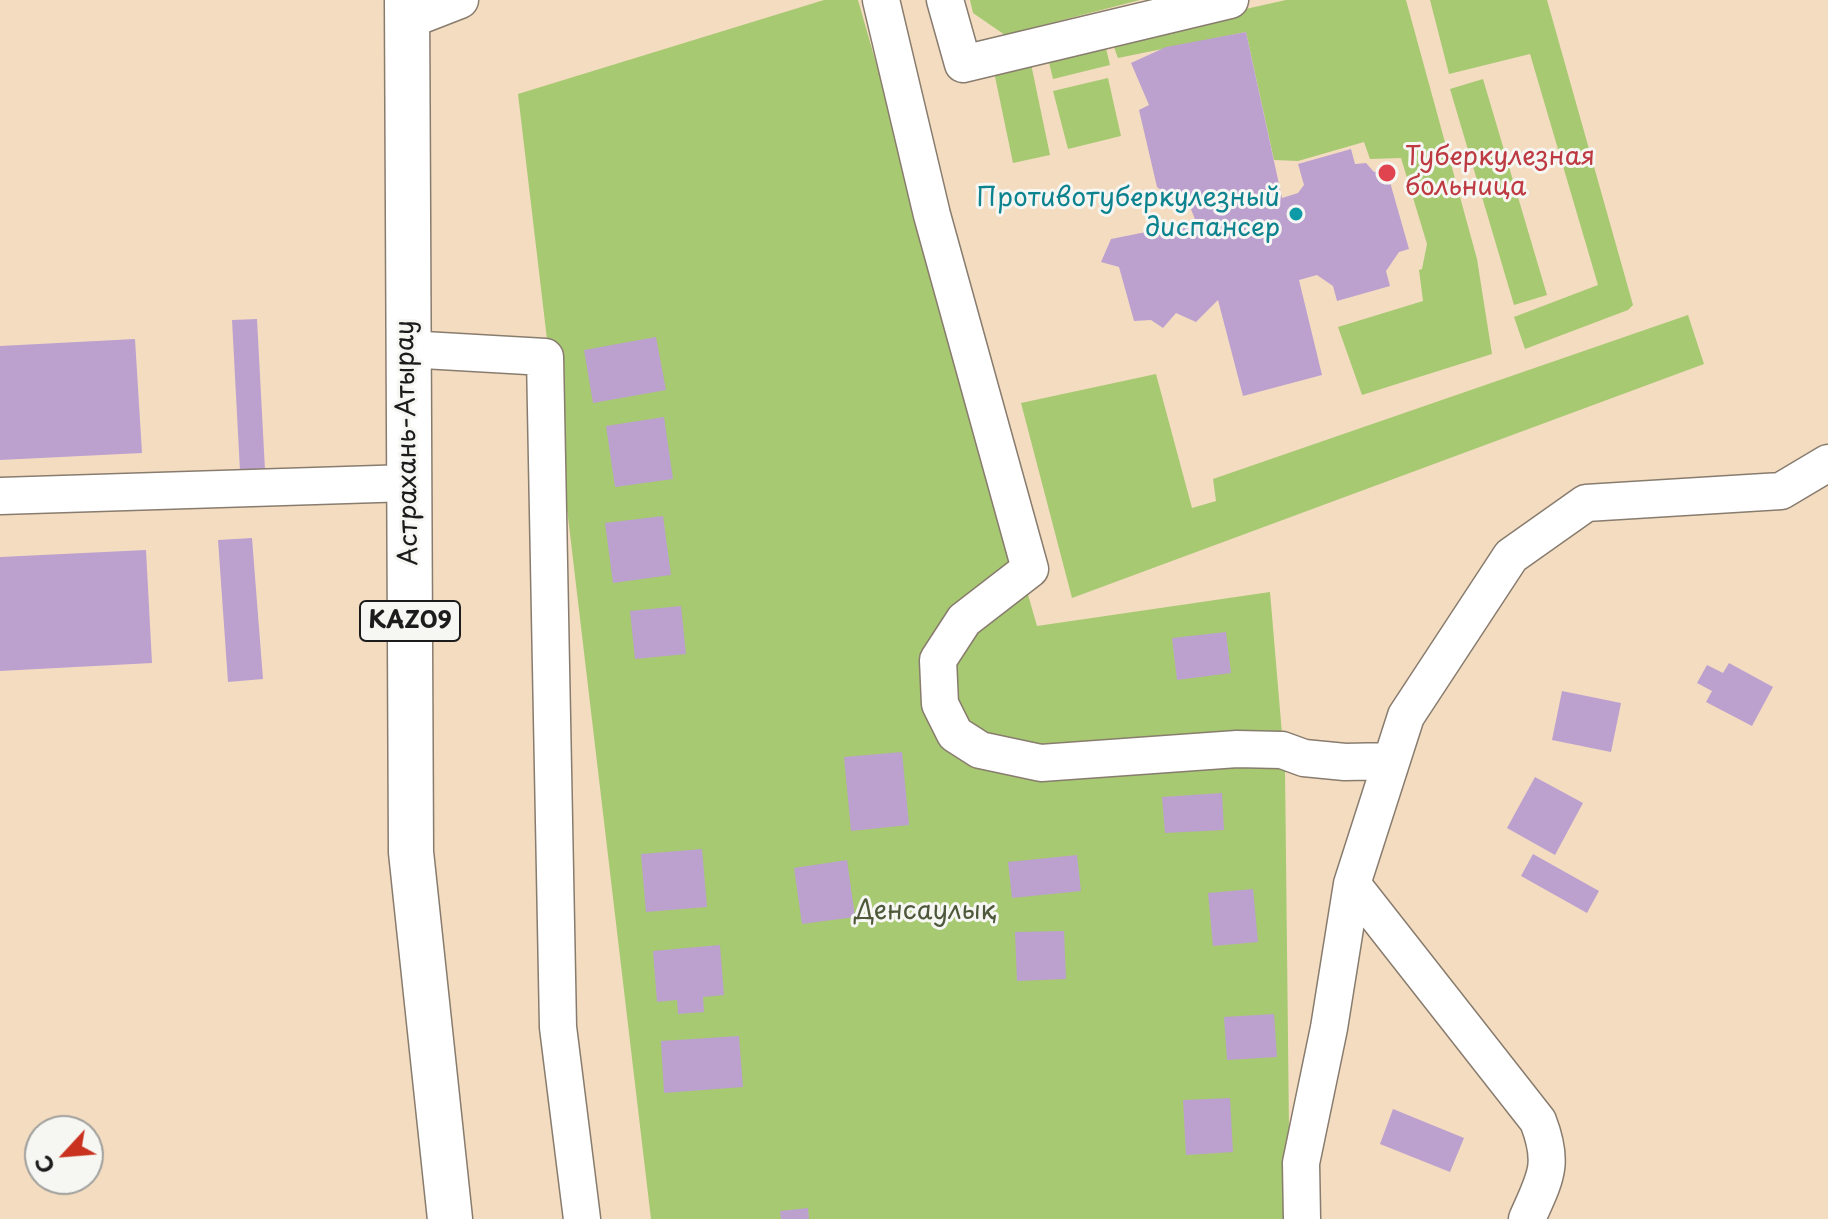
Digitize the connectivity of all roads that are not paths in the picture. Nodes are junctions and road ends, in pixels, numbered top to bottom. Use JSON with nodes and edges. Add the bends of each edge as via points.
{"nodes":[{"id":1,"x":460,"y":0,"type":"edge"},
{"id":2,"x":881,"y":0,"type":"edge"},
{"id":3,"x":945,"y":0,"type":"edge"},
{"id":4,"x":1230,"y":0,"type":"edge"},
{"id":5,"x":406,"y":10,"type":"edge"},
{"id":6,"x":406,"y":349,"type":"junction"},
{"id":7,"x":1828,"y":463,"type":"edge"},
{"id":8,"x":409,"y":483,"type":"junction"},
{"id":9,"x":0,"y":496,"type":"edge"},
{"id":10,"x":1391,"y":761,"type":"junction"},
{"id":11,"x":1352,"y":884,"type":"junction"},
{"id":12,"x":450,"y":1219,"type":"edge"},
{"id":13,"x":582,"y":1219,"type":"edge"},
{"id":14,"x":1302,"y":1219,"type":"edge"},
{"id":15,"x":1527,"y":1219,"type":"edge"}],
"edges":[{"from":1,"to":5,"type":"street"},
{"from":2,"to":10,"type":"street","via":[[932,215],[1030,569],[964,620],[938,660],[940,704],[955,734],[980,750],[1041,763],[1237,749],[1282,750],[1345,762]]},
{"from":3,"to":4,"type":"street","via":[[963,64]]},
{"from":5,"to":6,"type":"highway","name":"Астрахань-Атырау","number":"KAZ09"},
{"from":6,"to":8,"type":"highway","name":"Астрахань-Атырау","number":"KAZ09"},
{"from":6,"to":13,"type":"street","via":[[545,357],[558,1027]]},
{"from":7,"to":10,"type":"street","via":[[1781,491],[1586,503],[1511,556],[1406,716]]},
{"from":8,"to":9,"type":"street"},
{"from":8,"to":12,"type":"highway","name":"Астрахань-Атырау","number":"KAZ09","via":[[411,852]]},
{"from":10,"to":11,"type":"street"},
{"from":11,"to":14,"type":"street","via":[[1301,1163]]},
{"from":11,"to":15,"type":"street","via":[[1538,1121],[1549,1169]]}]}
